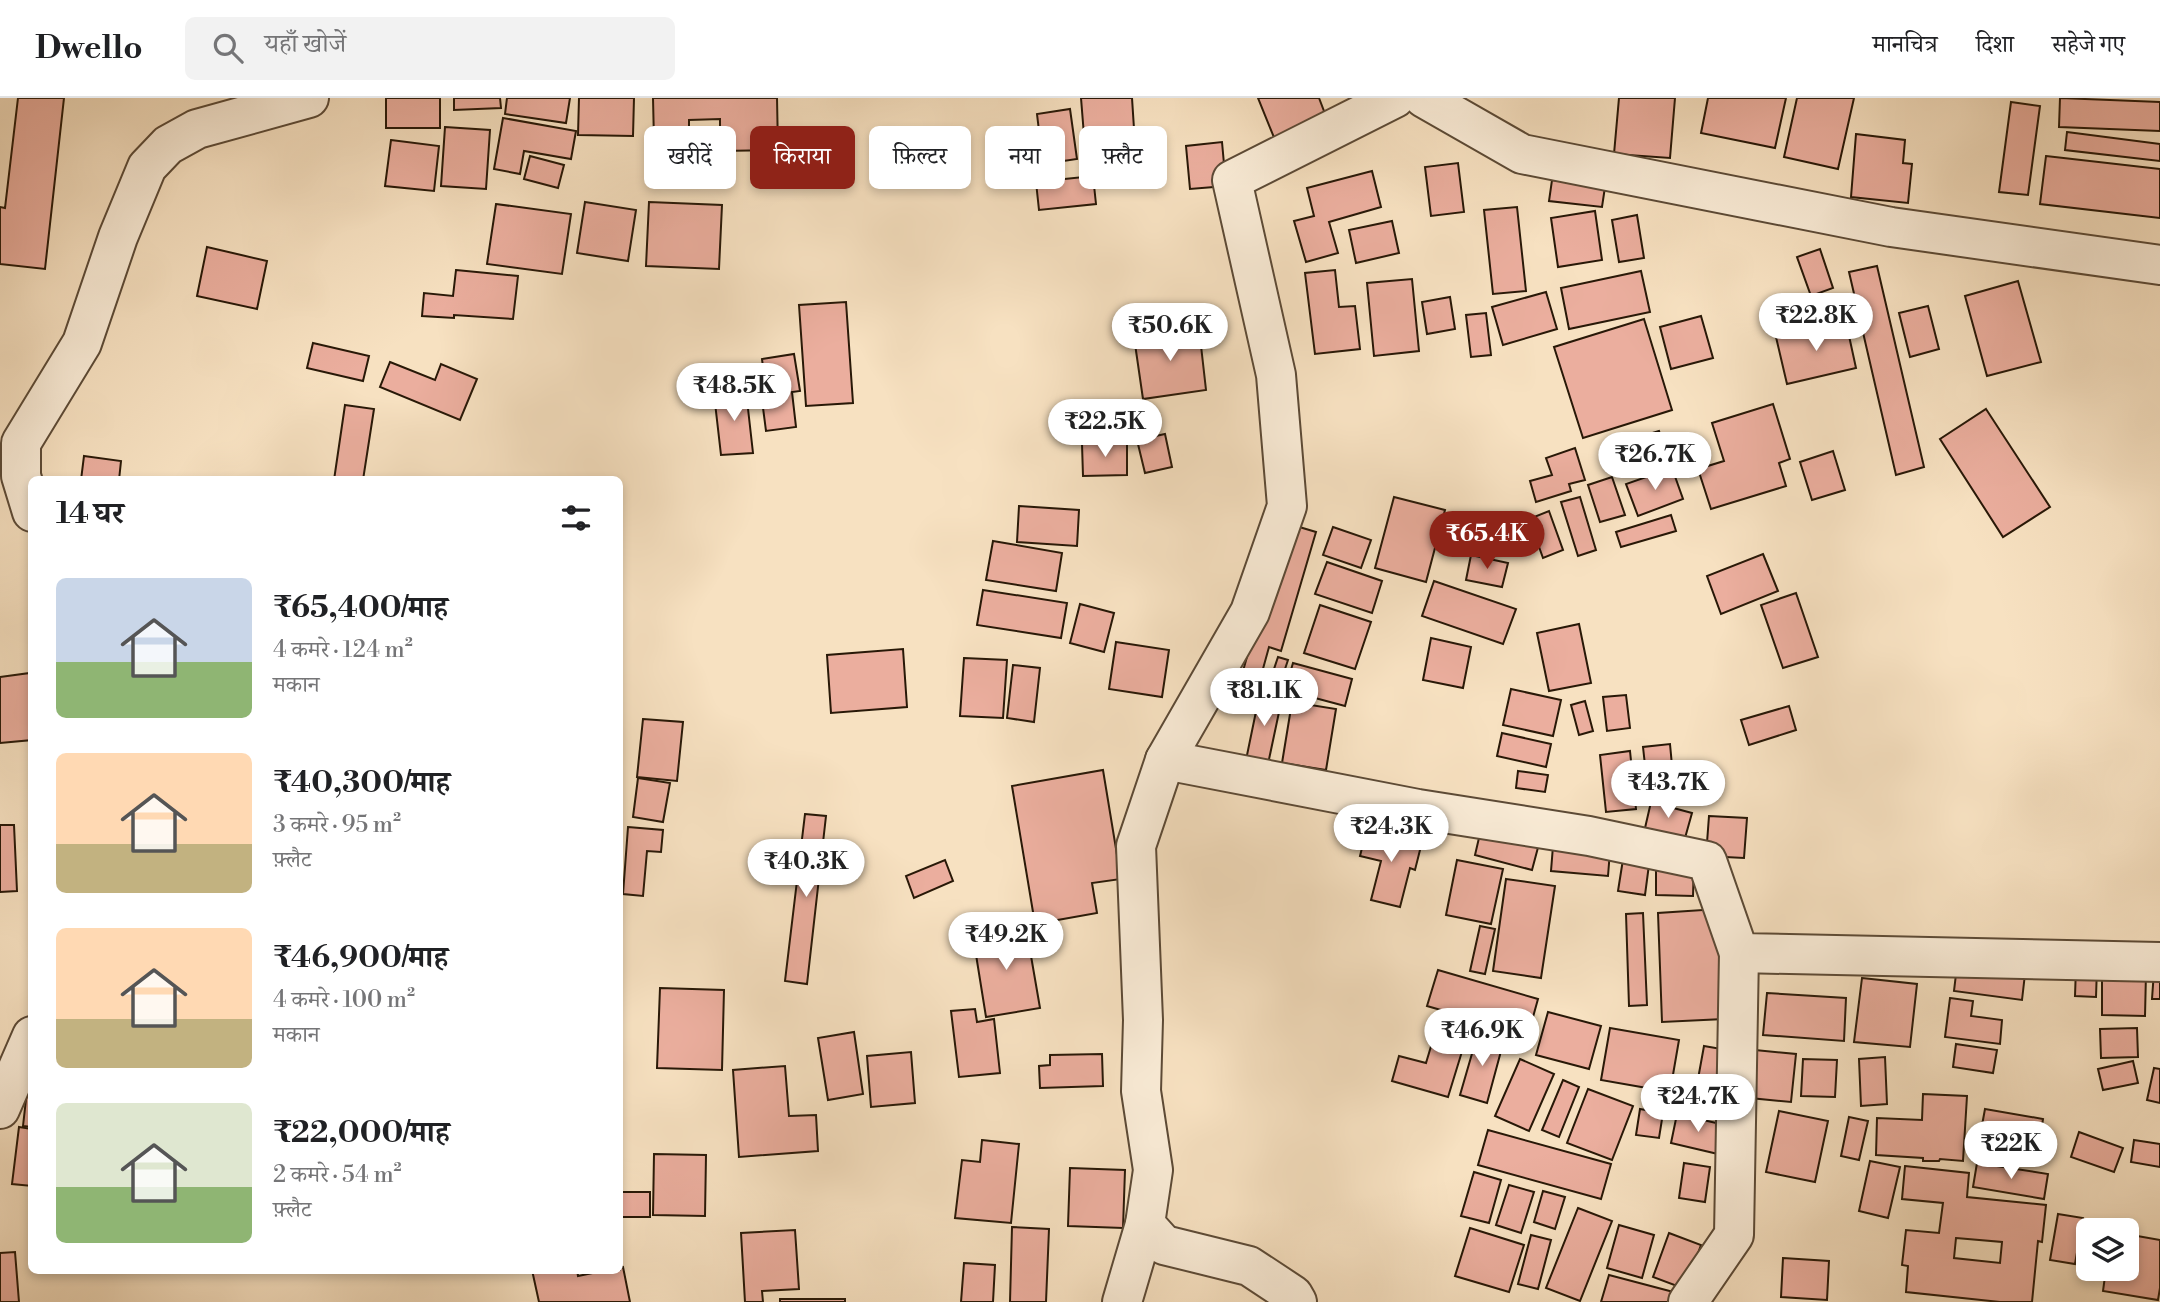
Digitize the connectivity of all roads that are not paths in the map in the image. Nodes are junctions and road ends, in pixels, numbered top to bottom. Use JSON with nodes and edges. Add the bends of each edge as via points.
{"nodes":[{"id":1,"x":309,"y":98,"type":"edge"},
{"id":2,"x":1395,"y":98,"type":"edge"},
{"id":3,"x":1424,"y":98,"type":"edge"},
{"id":4,"x":2160,"y":265,"type":"edge"},
{"id":5,"x":28,"y":499,"type":"edge"},
{"id":6,"x":1165,"y":760,"type":"junction"},
{"id":7,"x":1739,"y":953,"type":"junction"},
{"id":8,"x":2160,"y":962,"type":"edge"},
{"id":9,"x":28,"y":1045,"type":"edge"},
{"id":10,"x":0,"y":1110,"type":"edge"},
{"id":11,"x":1145,"y":1224,"type":"junction"},
{"id":12,"x":1122,"y":1302,"type":"edge"},
{"id":13,"x":1297,"y":1302,"type":"edge"},
{"id":14,"x":1688,"y":1302,"type":"edge"}],
"edges":[{"from":1,"to":5,"type":"street","via":[[197,129],[168,145],[147,167],[82,343],[21,443],[21,476]]},
{"from":2,"to":6,"type":"street","via":[[1232,180],[1276,375],[1287,506],[1250,612]]},
{"from":3,"to":4,"type":"street","via":[[1522,155],[1891,227]]},
{"from":6,"to":7,"type":"street","via":[[1707,861]]},
{"from":6,"to":11,"type":"street","via":[[1136,846],[1141,1091],[1153,1170]]},
{"from":7,"to":8,"type":"street"},
{"from":7,"to":14,"type":"street","via":[[1734,1235]]},
{"from":9,"to":10,"type":"street"},
{"from":11,"to":12,"type":"street"},
{"from":11,"to":13,"type":"street","via":[[1164,1245],[1249,1266]]}]}
